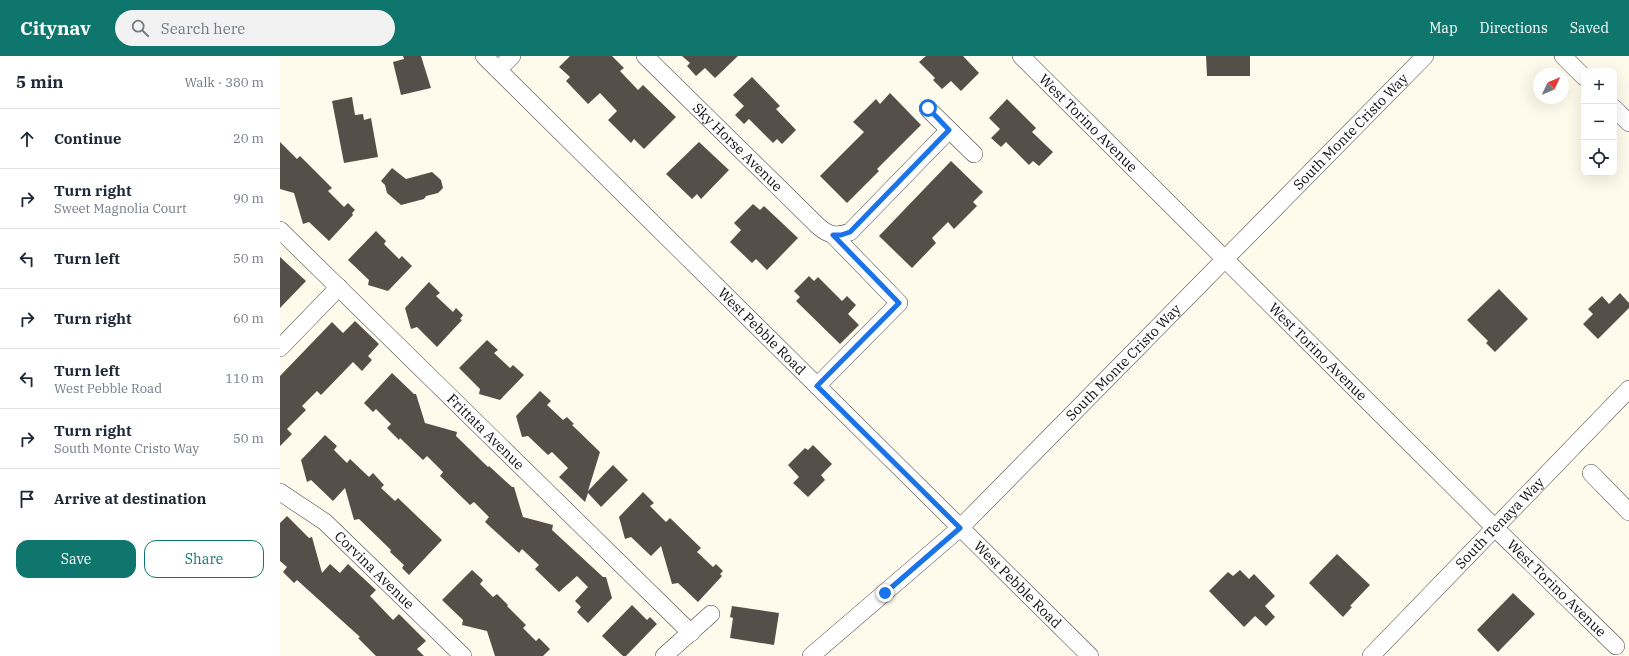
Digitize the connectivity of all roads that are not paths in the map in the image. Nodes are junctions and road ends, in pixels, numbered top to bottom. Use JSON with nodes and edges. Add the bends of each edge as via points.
{"nodes":[{"id":1,"x":486,"y":56,"type":"edge"},
{"id":2,"x":512,"y":56,"type":"edge"},
{"id":3,"x":645,"y":56,"type":"edge"},
{"id":4,"x":1021,"y":56,"type":"edge"},
{"id":5,"x":1425,"y":56,"type":"edge"},
{"id":6,"x":1563,"y":56,"type":"edge"},
{"id":7,"x":498,"y":70,"type":"junction"},
{"id":8,"x":1581,"y":74,"type":"edge"},
{"id":9,"x":928,"y":108,"type":"dead end"},
{"id":10,"x":1617,"y":111,"type":"edge"},
{"id":11,"x":1629,"y":123,"type":"edge"},
{"id":12,"x":949,"y":130,"type":"junction"},
{"id":13,"x":974,"y":154,"type":"dead end"},
{"id":14,"x":280,"y":230,"type":"edge"},
{"id":15,"x":833,"y":235,"type":"junction"},
{"id":16,"x":1225,"y":259,"type":"junction"},
{"id":17,"x":339,"y":287,"type":"junction"},
{"id":18,"x":280,"y":348,"type":"edge"},
{"id":19,"x":817,"y":386,"type":"junction"},
{"id":20,"x":1629,"y":389,"type":"edge"},
{"id":21,"x":1591,"y":473,"type":"dead end"},
{"id":22,"x":280,"y":492,"type":"edge"},
{"id":23,"x":1629,"y":512,"type":"edge"},
{"id":24,"x":960,"y":528,"type":"junction"},
{"id":25,"x":1495,"y":528,"type":"junction"},
{"id":26,"x":711,"y":614,"type":"dead end"},
{"id":27,"x":691,"y":633,"type":"junction"},
{"id":28,"x":1616,"y":646,"type":"dead end"},
{"id":29,"x":463,"y":656,"type":"edge"},
{"id":30,"x":664,"y":656,"type":"edge"},
{"id":31,"x":811,"y":656,"type":"edge"},
{"id":32,"x":1090,"y":656,"type":"edge"},
{"id":33,"x":1371,"y":656,"type":"edge"}],
"edges":[{"from":1,"to":7,"type":"street","name":"West Pebble Road"},
{"from":2,"to":7,"type":"street"},
{"from":3,"to":15,"type":"street","name":"Sky Horse Avenue","via":[[818,226]]},
{"from":4,"to":16,"type":"street","name":"West Torino Avenue"},
{"from":5,"to":16,"type":"street","name":"South Monte Cristo Way"},
{"from":6,"to":8,"type":"street"},
{"from":7,"to":19,"type":"street","name":"West Pebble Road"},
{"from":9,"to":12,"type":"street"},
{"from":10,"to":11,"type":"street"},
{"from":12,"to":13,"type":"street"},
{"from":12,"to":15,"type":"street","via":[[850,232]]},
{"from":14,"to":17,"type":"street","name":"Frittata Avenue"},
{"from":15,"to":19,"type":"street","name":"Sky Horse Avenue","via":[[899,303]]},
{"from":16,"to":24,"type":"street","name":"South Monte Cristo Way"},
{"from":16,"to":25,"type":"street","name":"West Torino Avenue"},
{"from":17,"to":18,"type":"street"},
{"from":17,"to":27,"type":"street","name":"Frittata Avenue"},
{"from":19,"to":24,"type":"street","name":"West Pebble Road"},
{"from":20,"to":25,"type":"street","name":"South Tenaya Way"},
{"from":21,"to":23,"type":"street"},
{"from":22,"to":29,"type":"street","name":"Corvina Avenue","via":[[325,522]]},
{"from":24,"to":31,"type":"street","name":"South Monte Cristo Way"},
{"from":24,"to":32,"type":"street","name":"West Pebble Road"},
{"from":25,"to":28,"type":"street","name":"West Torino Avenue"},
{"from":25,"to":33,"type":"street","name":"South Tenaya Way"},
{"from":26,"to":27,"type":"street"},
{"from":27,"to":30,"type":"street"}]}
